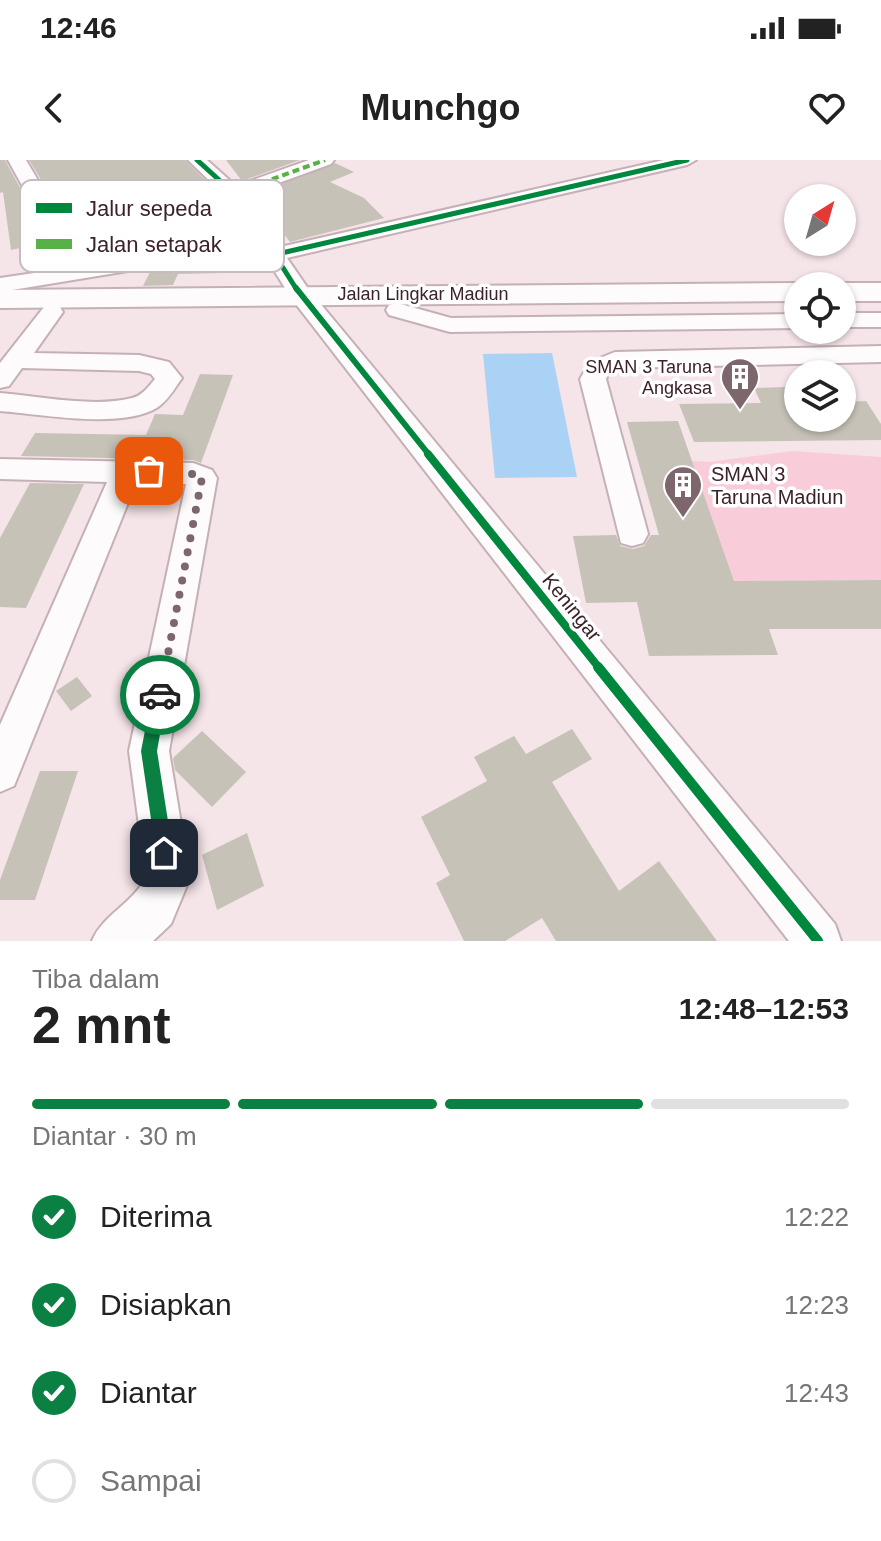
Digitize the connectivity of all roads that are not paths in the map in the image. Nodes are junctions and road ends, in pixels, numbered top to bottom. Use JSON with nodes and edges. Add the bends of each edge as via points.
{"nodes":[{"id":1,"x":17,"y":160,"type":"edge"},
{"id":2,"x":197,"y":160,"type":"edge"},
{"id":3,"x":325,"y":160,"type":"edge"},
{"id":4,"x":687,"y":160,"type":"edge"},
{"id":5,"x":28,"y":180,"type":"edge"},
{"id":6,"x":219,"y":180,"type":"edge"},
{"id":7,"x":270,"y":180,"type":"edge"},
{"id":8,"x":284,"y":248,"type":"edge"},
{"id":9,"x":284,"y":269,"type":"edge"},
{"id":10,"x":77,"y":272,"type":"edge"},
{"id":11,"x":59,"y":274,"type":"joint"},
{"id":12,"x":0,"y":285,"type":"edge"},
{"id":13,"x":856,"y":292,"type":"edge"},
{"id":14,"x":881,"y":292,"type":"edge"},
{"id":15,"x":784,"y":294,"type":"edge"},
{"id":16,"x":0,"y":299,"type":"edge"},
{"id":17,"x":729,"y":301,"type":"junction"},
{"id":18,"x":308,"y":302,"type":"junction"},
{"id":19,"x":784,"y":307,"type":"edge"},
{"id":20,"x":856,"y":309,"type":"edge"},
{"id":21,"x":881,"y":309,"type":"edge"},
{"id":22,"x":397,"y":310,"type":"junction"},
{"id":23,"x":52,"y":312,"type":"junction"},
{"id":24,"x":0,"y":313,"type":"edge"},
{"id":25,"x":856,"y":320,"type":"edge"},
{"id":26,"x":881,"y":320,"type":"edge"},
{"id":27,"x":784,"y":321,"type":"edge"},
{"id":28,"x":881,"y":354,"type":"edge"},
{"id":29,"x":18,"y":360,"type":"junction"},
{"id":30,"x":0,"y":380,"type":"edge"},
{"id":31,"x":0,"y":402,"type":"edge"},
{"id":32,"x":0,"y":469,"type":"edge"},
{"id":33,"x":127,"y":470,"type":"junction"},
{"id":34,"x":632,"y":534,"type":"dead end"},
{"id":35,"x":0,"y":772,"type":"edge"},
{"id":36,"x":115,"y":941,"type":"edge"},
{"id":37,"x":818,"y":941,"type":"edge"}],
"edges":[{"from":1,"to":5,"type":"street"},
{"from":2,"to":6,"type":"street","name":"Keningar"},
{"from":3,"to":7,"type":"street"},
{"from":4,"to":8,"type":"street"},
{"from":9,"to":18,"type":"street","name":"Keningar"},
{"from":10,"to":11,"type":"street"},
{"from":11,"to":12,"type":"street"},
{"from":13,"to":14,"type":"main road"},
{"from":15,"to":17,"type":"main road","name":"Jalan Lingkar Madiun"},
{"from":16,"to":18,"type":"main road","name":"Jalan Lingkar Madiun"},
{"from":17,"to":18,"type":"main road","name":"Jalan Lingkar Madiun"},
{"from":17,"to":19,"type":"main road","name":"Jalan Lingkar Madiun"},
{"from":17,"to":22,"type":"main road","name":"Jalan Lingkar Madiun"},
{"from":18,"to":22,"type":"main road","name":"Jalan Lingkar Madiun"},
{"from":18,"to":23,"type":"main road","name":"Jalan Lingkar Madiun"},
{"from":18,"to":37,"type":"street","name":"Keningar"},
{"from":20,"to":21,"type":"main road"},
{"from":22,"to":27,"type":"street","via":[[450,325]]},
{"from":23,"to":24,"type":"main road","name":"Jalan Lingkar Madiun"},
{"from":23,"to":29,"type":"street"},
{"from":25,"to":26,"type":"street"},
{"from":28,"to":34,"type":"street","via":[[658,357],[615,360],[599,368],[593,379]]},
{"from":29,"to":30,"type":"street"},
{"from":29,"to":31,"type":"street","via":[[139,363],[160,368],[169,378],[140,406]]},
{"from":32,"to":33,"type":"street"},
{"from":33,"to":35,"type":"street"},
{"from":33,"to":36,"type":"street","via":[[202,478],[149,751],[168,878],[155,908]]}]}
